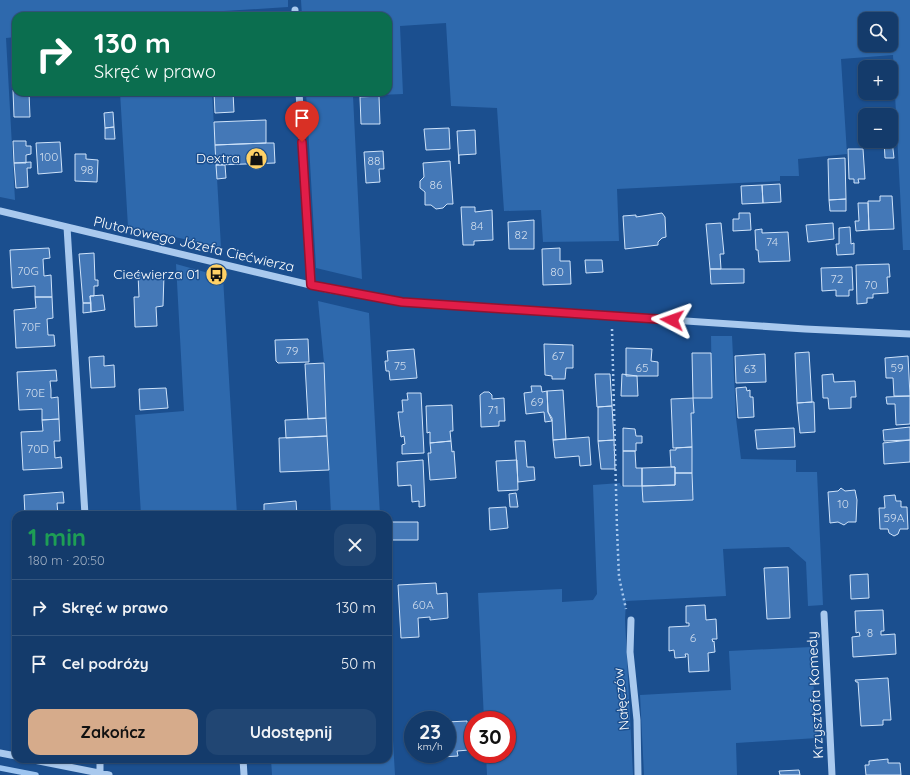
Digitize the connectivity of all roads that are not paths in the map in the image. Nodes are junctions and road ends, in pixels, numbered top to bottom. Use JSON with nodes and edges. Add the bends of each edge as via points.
{"nodes":[{"id":1,"x":299,"y":96,"type":"edge"},
{"id":2,"x":0,"y":211,"type":"edge"},
{"id":3,"x":67,"y":227,"type":"junction"},
{"id":4,"x":311,"y":285,"type":"junction"},
{"id":5,"x":910,"y":334,"type":"edge"},
{"id":6,"x":85,"y":511,"type":"edge"},
{"id":7,"x":824,"y":614,"type":"dead end"},
{"id":8,"x":631,"y":620,"type":"road end"},
{"id":9,"x":0,"y":753,"type":"edge"},
{"id":10,"x":12,"y":755,"type":"edge"},
{"id":11,"x":49,"y":763,"type":"edge"},
{"id":12,"x":100,"y":763,"type":"edge"},
{"id":13,"x":243,"y":763,"type":"edge"},
{"id":14,"x":100,"y":773,"type":"junction"},
{"id":15,"x":108,"y":775,"type":"edge"},
{"id":16,"x":244,"y":775,"type":"edge"},
{"id":17,"x":638,"y":775,"type":"edge"},
{"id":18,"x":832,"y":775,"type":"edge"}],
"edges":[{"from":1,"to":4,"type":"street"},
{"from":2,"to":3,"type":"street","name":"Plutonowego Józefa Ciećwierza"},
{"from":3,"to":4,"type":"street","name":"Plutonowego Józefa Ciećwierza"},
{"from":3,"to":6,"type":"street"},
{"from":4,"to":5,"type":"street","name":"Plutonowego Józefa Ciećwierza","via":[[402,302]]},
{"from":7,"to":18,"type":"street","name":"Krzysztofa Komedy"},
{"from":8,"to":17,"type":"street","name":"Nałęczów","via":[[630,652],[637,720]]},
{"from":9,"to":10,"type":"street"},
{"from":11,"to":14,"type":"street"},
{"from":12,"to":14,"type":"street"},
{"from":13,"to":16,"type":"street"},
{"from":14,"to":15,"type":"street"}]}
